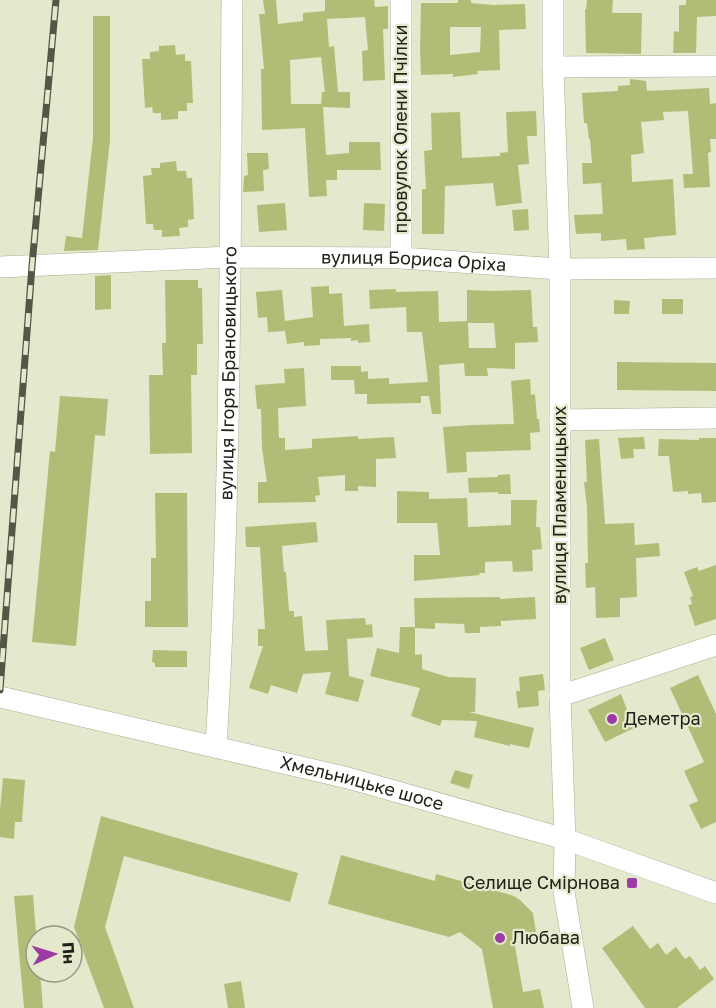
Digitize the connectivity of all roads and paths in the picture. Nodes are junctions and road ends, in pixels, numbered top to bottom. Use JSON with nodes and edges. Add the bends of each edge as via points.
{"nodes":[{"id":1,"x":232,"y":0,"type":"edge"},
{"id":2,"x":401,"y":0,"type":"edge"},
{"id":3,"x":553,"y":0,"type":"edge"},
{"id":4,"x":716,"y":66,"type":"edge"},
{"id":5,"x":553,"y":67,"type":"junction"},
{"id":6,"x":230,"y":256,"type":"junction"},
{"id":7,"x":401,"y":258,"type":"junction"},
{"id":8,"x":0,"y":267,"type":"edge"},
{"id":9,"x":716,"y":268,"type":"edge"},
{"id":10,"x":560,"y":269,"type":"junction"},
{"id":11,"x":716,"y":418,"type":"edge"},
{"id":12,"x":560,"y":420,"type":"junction"},
{"id":13,"x":716,"y":645,"type":"edge"},
{"id":14,"x":560,"y":696,"type":"junction"},
{"id":15,"x":0,"y":697,"type":"edge"},
{"id":16,"x":216,"y":747,"type":"junction"},
{"id":17,"x":565,"y":839,"type":"junction"},
{"id":18,"x":716,"y":893,"type":"edge"},
{"id":19,"x":583,"y":1008,"type":"edge"}],
"edges":[{"from":1,"to":6,"type":"street","name":"вулиця Ігоря Брановицького"},
{"from":2,"to":7,"type":"street","name":"провулок Олени Пчілки"},
{"from":3,"to":5,"type":"street","name":"вулиця Пламеницьких"},
{"from":4,"to":5,"type":"street"},
{"from":5,"to":10,"type":"street","name":"вулиця Пламеницьких"},
{"from":6,"to":7,"type":"street","name":"вулиця Бориса Оріха"},
{"from":6,"to":8,"type":"street","name":"вулиця Бориса Оріха"},
{"from":6,"to":16,"type":"street","name":"вулиця Ігоря Брановицького","via":[[227,472]]},
{"from":7,"to":10,"type":"street","name":"вулиця Бориса Оріха"},
{"from":9,"to":10,"type":"street","name":"вулиця Бориса Оріха"},
{"from":10,"to":12,"type":"street","name":"вулиця Пламеницьких"},
{"from":11,"to":12,"type":"street"},
{"from":12,"to":14,"type":"street","name":"вулиця Пламеницьких"},
{"from":13,"to":14,"type":"street"},
{"from":14,"to":17,"type":"street","name":"вулиця Пламеницьких"},
{"from":15,"to":16,"type":"street","name":"Хмельницьке шосе"},
{"from":16,"to":17,"type":"street","name":"Хмельницьке шосе","via":[[348,778]]},
{"from":17,"to":18,"type":"street","name":"Хмельницьке шосе"},
{"from":17,"to":19,"type":"street","name":"вулиця Пламеницьких","via":[[564,892]]}]}
